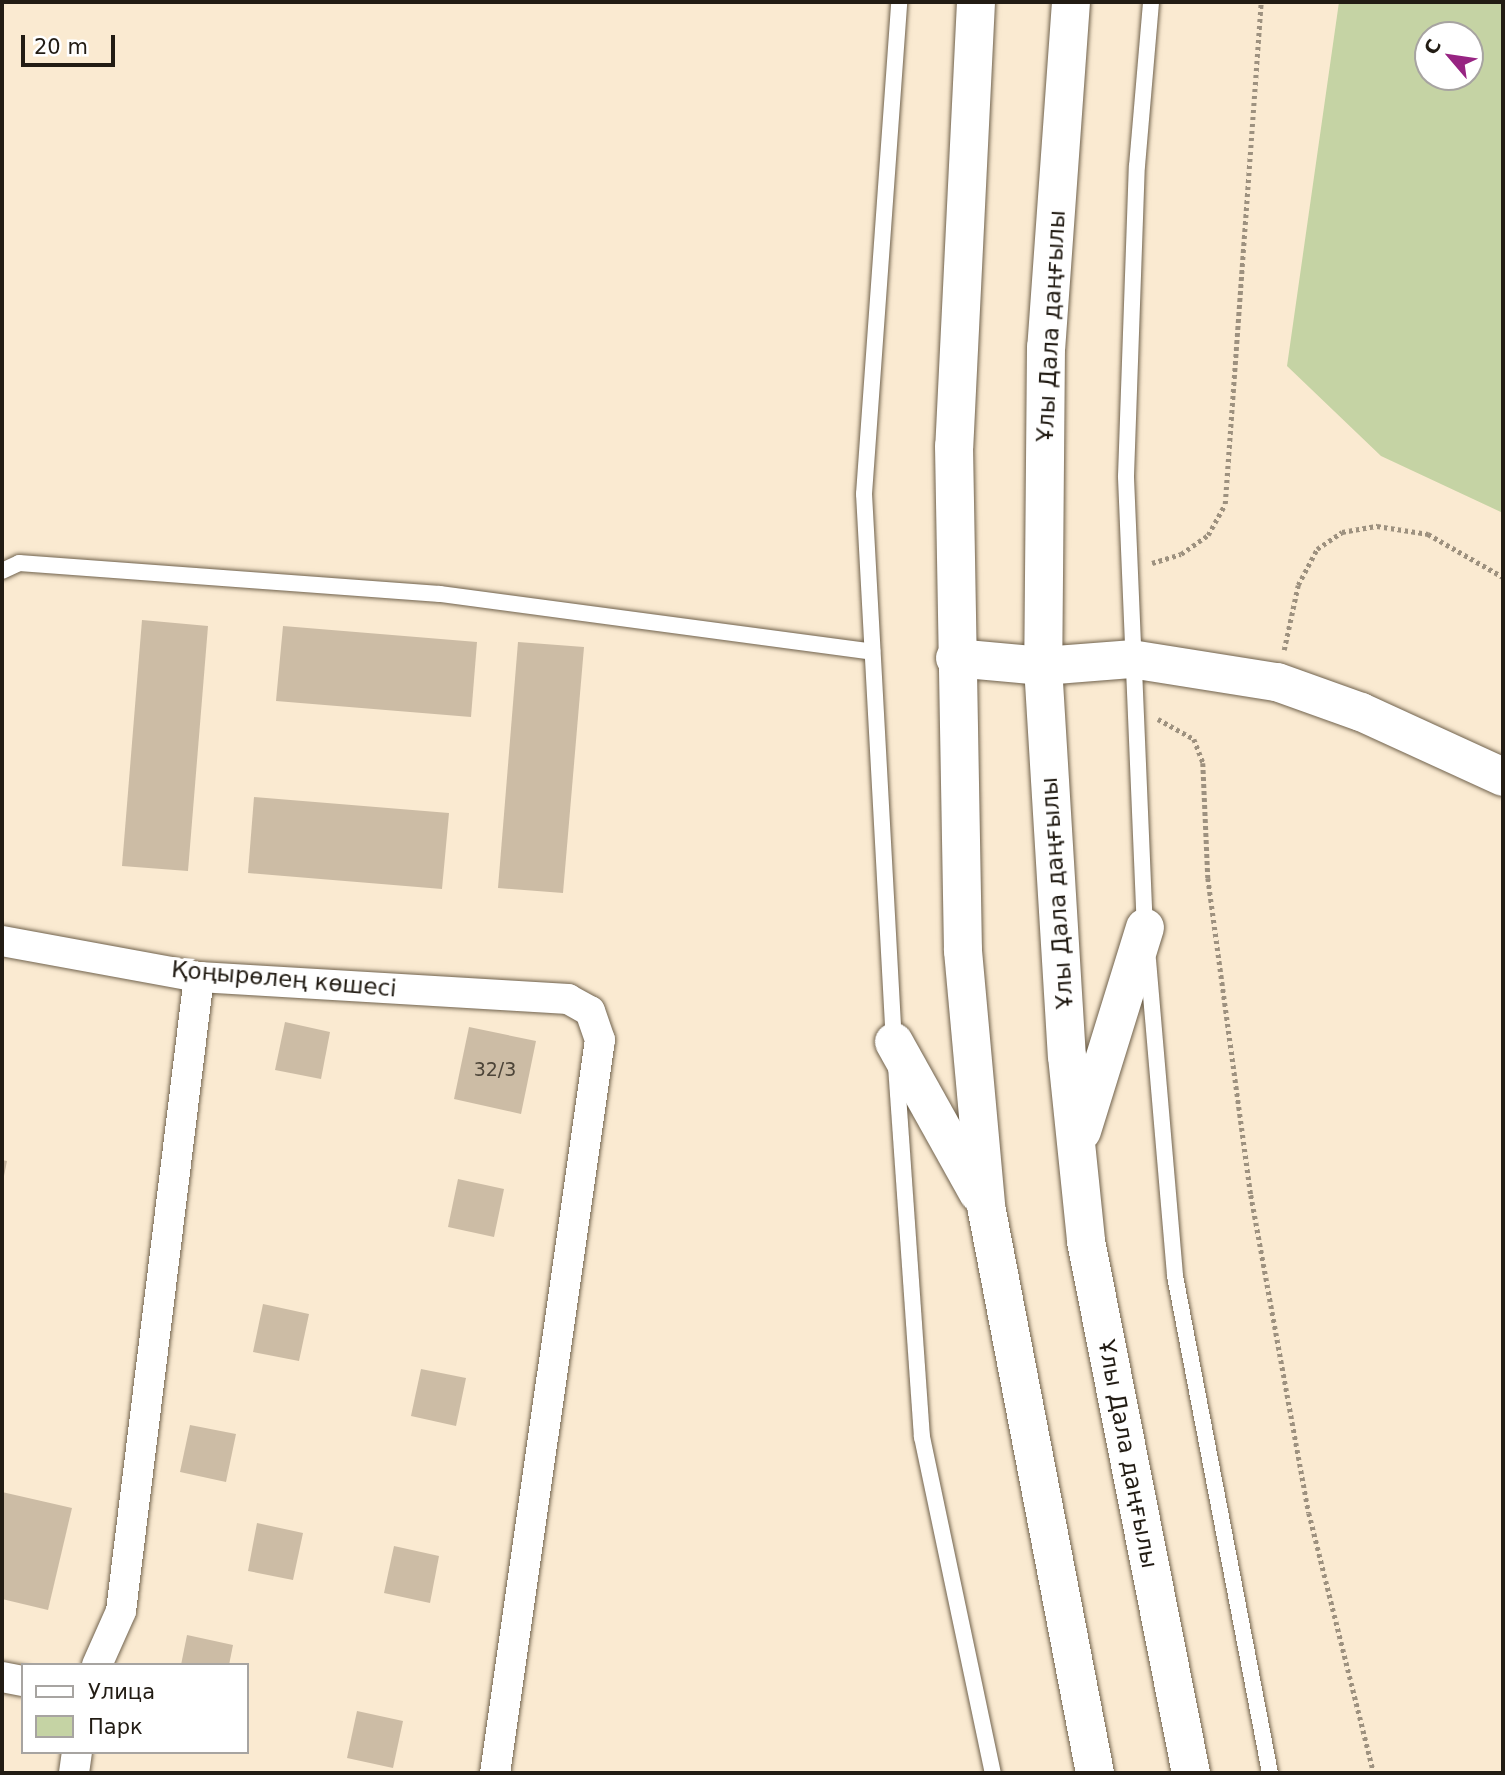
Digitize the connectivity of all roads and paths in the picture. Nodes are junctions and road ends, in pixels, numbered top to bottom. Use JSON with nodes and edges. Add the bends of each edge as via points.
{"nodes":[{"id":1,"x":899,"y":2,"type":"edge"},
{"id":2,"x":976,"y":2,"type":"edge"},
{"id":3,"x":1072,"y":2,"type":"edge"},
{"id":4,"x":1151,"y":2,"type":"edge"},
{"id":5,"x":1261,"y":2,"type":"edge"},
{"id":6,"x":1131,"y":569,"type":"junction"},
{"id":7,"x":2,"y":571,"type":"edge"},
{"id":8,"x":1503,"y":577,"type":"edge"},
{"id":9,"x":872,"y":652,"type":"junction"},
{"id":10,"x":955,"y":658,"type":"junction"},
{"id":11,"x":1131,"y":659,"type":"junction"},
{"id":12,"x":1043,"y":666,"type":"junction"},
{"id":13,"x":1277,"y":682,"type":"junction"},
{"id":14,"x":1134,"y":711,"type":"junction"},
{"id":15,"x":1503,"y":777,"type":"edge"},
{"id":16,"x":1145,"y":928,"type":"junction"},
{"id":17,"x":2,"y":940,"type":"edge"},
{"id":18,"x":199,"y":977,"type":"junction"},
{"id":19,"x":894,"y":1042,"type":"junction"},
{"id":20,"x":1078,"y":1143,"type":"junction"},
{"id":21,"x":986,"y":1206,"type":"junction"},
{"id":22,"x":98,"y":1663,"type":"edge"},
{"id":23,"x":2,"y":1677,"type":"edge"},
{"id":24,"x":21,"y":1681,"type":"edge"},
{"id":25,"x":77,"y":1754,"type":"edge"},
{"id":26,"x":74,"y":1773,"type":"edge"},
{"id":27,"x":495,"y":1773,"type":"edge"},
{"id":28,"x":993,"y":1773,"type":"edge"},
{"id":29,"x":1095,"y":1773,"type":"edge"},
{"id":30,"x":1191,"y":1773,"type":"edge"},
{"id":31,"x":1270,"y":1773,"type":"edge"},
{"id":32,"x":1374,"y":1773,"type":"edge"}],
"edges":[{"from":1,"to":9,"type":"lane","via":[[864,494]]},
{"from":2,"to":10,"type":"main road","via":[[954,446]]},
{"from":3,"to":12,"type":"main road","name":"Ұлы Дала даңғылы","via":[[1046,347]]},
{"from":4,"to":6,"type":"lane","via":[[1136,180],[1126,475]]},
{"from":5,"to":6,"type":"path","via":[[1224,505],[1208,535],[1181,554]]},
{"from":6,"to":11,"type":"lane"},
{"from":7,"to":9,"type":"lane","via":[[19,563],[440,594]]},
{"from":8,"to":13,"type":"path","via":[[1428,534],[1377,526],[1342,532],[1317,549],[1298,585]]},
{"from":9,"to":19,"type":"lane"},
{"from":10,"to":12,"type":"main road"},
{"from":10,"to":21,"type":"main road","via":[[963,951]]},
{"from":11,"to":12,"type":"main road"},
{"from":11,"to":13,"type":"main road"},
{"from":11,"to":14,"type":"lane"},
{"from":12,"to":20,"type":"main road","name":"Ұлы Дала даңғылы","via":[[1067,1056]]},
{"from":13,"to":15,"type":"main road","via":[[1361,712]]},
{"from":14,"to":16,"type":"lane"},
{"from":14,"to":32,"type":"path","via":[[1171,722],[1194,739],[1203,763],[1208,878],[1251,1195],[1309,1513]]},
{"from":16,"to":20,"type":"main road"},
{"from":16,"to":31,"type":"lane","via":[[1175,1276]]},
{"from":17,"to":18,"type":"street","name":"Қоңырөлең көшесі"},
{"from":18,"to":22,"type":"street","via":[[121,1611]]},
{"from":18,"to":27,"type":"street","name":"Қоңырөлең көшесі","via":[[568,999],[590,1011],[600,1040]]},
{"from":19,"to":21,"type":"main road"},
{"from":19,"to":28,"type":"lane","via":[[922,1437]]},
{"from":20,"to":30,"type":"main road","name":"Ұлы Дала даңғылы","via":[[1086,1241]]},
{"from":21,"to":29,"type":"main road"},
{"from":23,"to":24,"type":"street"},
{"from":25,"to":26,"type":"street"}]}
